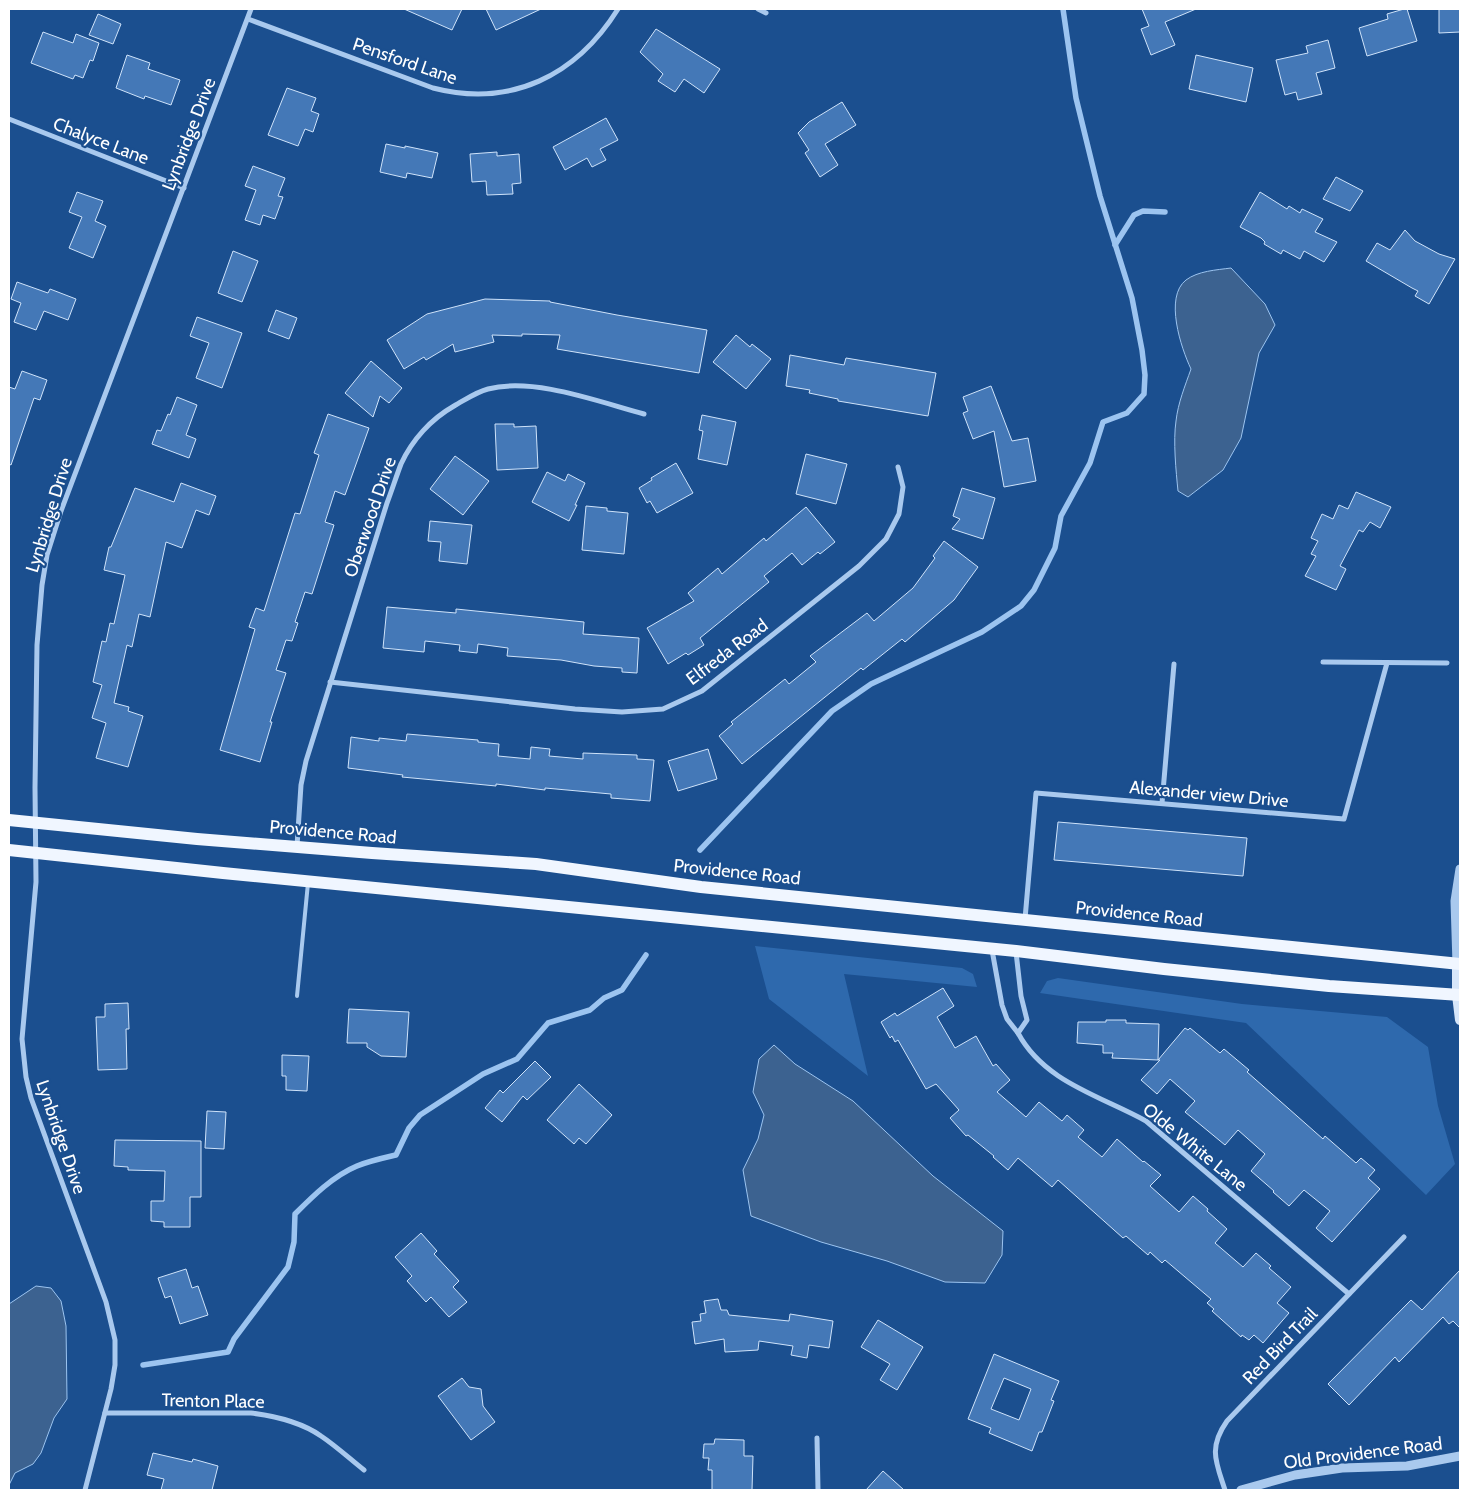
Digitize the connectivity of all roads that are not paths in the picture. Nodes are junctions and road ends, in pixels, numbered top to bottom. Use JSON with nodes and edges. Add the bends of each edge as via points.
{"nodes":[{"id":1,"x":251,"y":9,"type":"edge"},
{"id":2,"x":618,"y":9,"type":"edge"},
{"id":3,"x":758,"y":9,"type":"edge"},
{"id":4,"x":766,"y":13,"type":"dead end"},
{"id":5,"x":248,"y":18,"type":"junction"},
{"id":6,"x":9,"y":119,"type":"edge"},
{"id":7,"x":184,"y":188,"type":"junction"},
{"id":8,"x":644,"y":414,"type":"dead end"},
{"id":9,"x":898,"y":467,"type":"dead end"},
{"id":10,"x":1323,"y":662,"type":"dead end"},
{"id":11,"x":1387,"y":663,"type":"junction"},
{"id":12,"x":1447,"y":663,"type":"dead end"},
{"id":13,"x":1174,"y":664,"type":"dead end"},
{"id":14,"x":330,"y":682,"type":"junction"},
{"id":15,"x":1162,"y":803,"type":"junction"},
{"id":16,"x":9,"y":820,"type":"edge"},
{"id":17,"x":36,"y":823,"type":"junction"},
{"id":18,"x":297,"y":846,"type":"junction"},
{"id":19,"x":9,"y":850,"type":"edge"},
{"id":20,"x":36,"y":853,"type":"junction"},
{"id":21,"x":1460,"y":868,"type":"edge"},
{"id":22,"x":308,"y":881,"type":"junction"},
{"id":23,"x":1024,"y":919,"type":"junction"},
{"id":24,"x":992,"y":949,"type":"junction"},
{"id":25,"x":1016,"y":952,"type":"junction"},
{"id":26,"x":1459,"y":964,"type":"edge"},
{"id":27,"x":1459,"y":995,"type":"edge"},
{"id":28,"x":297,"y":996,"type":"dead end"},
{"id":29,"x":1460,"y":1020,"type":"edge"},
{"id":30,"x":1018,"y":1033,"type":"junction"},
{"id":31,"x":1404,"y":1237,"type":"dead end"},
{"id":32,"x":1349,"y":1294,"type":"junction"},
{"id":33,"x":105,"y":1413,"type":"junction"},
{"id":34,"x":817,"y":1438,"type":"dead end"},
{"id":35,"x":1460,"y":1456,"type":"edge"},
{"id":36,"x":364,"y":1470,"type":"dead end"},
{"id":37,"x":85,"y":1490,"type":"edge"},
{"id":38,"x":818,"y":1490,"type":"edge"},
{"id":39,"x":1225,"y":1490,"type":"edge"},
{"id":40,"x":1241,"y":1490,"type":"edge"}],
"edges":[{"from":1,"to":5,"type":"street","name":"Lynbridge Drive"},
{"from":2,"to":5,"type":"street","name":"Pensford Lane","via":[[602,33],[568,66],[529,86],[492,94],[462,94],[433,88]]},
{"from":3,"to":4,"type":"street"},
{"from":5,"to":7,"type":"street","name":"Lynbridge Drive"},
{"from":6,"to":7,"type":"street","name":"Chalyce Lane"},
{"from":7,"to":17,"type":"street","name":"Lynbridge Drive","via":[[47,555],[37,645]]},
{"from":8,"to":14,"type":"street","name":"Oberwood Drive","via":[[571,394],[510,386],[487,389],[466,399],[427,426],[401,463]]},
{"from":9,"to":14,"type":"street","name":"Elfreda Road","via":[[903,487],[899,514],[886,539],[859,566],[702,691],[663,709],[622,712],[575,709]]},
{"from":10,"to":11,"type":"street"},
{"from":11,"to":12,"type":"street"},
{"from":11,"to":15,"type":"street","name":"Alexander view Drive","via":[[1344,819]]},
{"from":13,"to":15,"type":"street"},
{"from":14,"to":18,"type":"street","name":"Oberwood Drive","via":[[301,785]]},
{"from":15,"to":23,"type":"street","name":"Alexander view Drive","via":[[1036,793]]},
{"from":16,"to":17,"type":"main road","name":"Providence Road"},
{"from":17,"to":18,"type":"main road","name":"Providence Road"},
{"from":17,"to":20,"type":"street","name":"Lynbridge Drive"},
{"from":18,"to":23,"type":"main road","name":"Providence Road","via":[[536,864],[701,887]]},
{"from":19,"to":20,"type":"main road"},
{"from":20,"to":22,"type":"main road"},
{"from":20,"to":33,"type":"street","name":"Lynbridge Drive","via":[[22,1039],[26,1077],[42,1132],[111,1318],[116,1364]]},
{"from":21,"to":26,"type":"street","via":[[1455,901]]},
{"from":22,"to":24,"type":"main road"},
{"from":22,"to":28,"type":"lane"},
{"from":23,"to":26,"type":"main road","name":"Providence Road"},
{"from":24,"to":25,"type":"main road"},
{"from":24,"to":30,"type":"street","name":"Olde White Lane","via":[[1002,1005],[1007,1019]]},
{"from":25,"to":27,"type":"main road","via":[[1329,986]]},
{"from":25,"to":30,"type":"street","via":[[1027,1020]]},
{"from":26,"to":27,"type":"main road"},
{"from":27,"to":29,"type":"main road"},
{"from":30,"to":32,"type":"street","name":"Olde White Lane","via":[[1026,1048],[1042,1064],[1072,1086],[1146,1121]]},
{"from":31,"to":32,"type":"street","name":"Red Bird Trail"},
{"from":32,"to":39,"type":"street","name":"Red Bird Trail","via":[[1221,1430],[1215,1458]]},
{"from":33,"to":36,"type":"street","name":"Trenton Place","via":[[268,1415],[316,1433]]},
{"from":33,"to":37,"type":"street","name":"Lynbridge Drive"},
{"from":34,"to":38,"type":"street"},
{"from":35,"to":40,"type":"street","name":"Old Providence Road","via":[[1406,1466],[1342,1468],[1295,1475]]}]}
